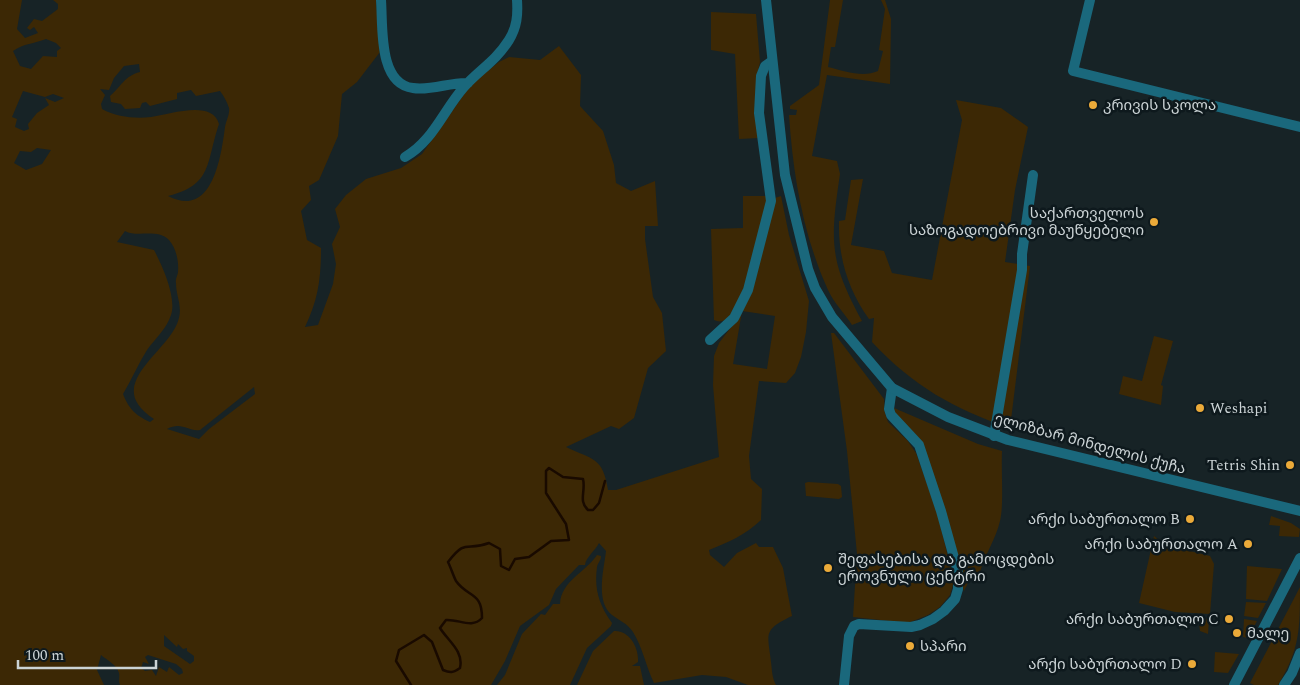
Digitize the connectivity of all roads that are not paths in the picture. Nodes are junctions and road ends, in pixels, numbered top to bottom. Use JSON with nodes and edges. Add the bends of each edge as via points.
{"nodes":[{"id":1,"x":381,"y":0,"type":"edge"},
{"id":2,"x":517,"y":0,"type":"edge"},
{"id":3,"x":766,"y":0,"type":"edge"},
{"id":4,"x":1090,"y":0,"type":"edge"},
{"id":5,"x":772,"y":61,"type":"junction"},
{"id":6,"x":468,"y":83,"type":"junction"},
{"id":7,"x":1300,"y":127,"type":"edge"},
{"id":8,"x":405,"y":157,"type":"dead end"},
{"id":9,"x":1033,"y":175,"type":"dead end"},
{"id":10,"x":710,"y":340,"type":"dead end"},
{"id":11,"x":892,"y":388,"type":"junction"},
{"id":12,"x":994,"y":436,"type":"junction"},
{"id":13,"x":1300,"y":503,"type":"edge"},
{"id":14,"x":1287,"y":509,"type":"junction"},
{"id":15,"x":1300,"y":511,"type":"edge"},
{"id":16,"x":1300,"y":519,"type":"edge"},
{"id":17,"x":1300,"y":558,"type":"edge"},
{"id":18,"x":1300,"y":653,"type":"edge"},
{"id":19,"x":844,"y":685,"type":"edge"},
{"id":20,"x":1234,"y":685,"type":"edge"},
{"id":21,"x":1284,"y":685,"type":"edge"}],
"edges":[{"from":1,"to":6,"type":"street","via":[[385,53],[391,74],[403,85],[413,88]]},
{"from":2,"to":6,"type":"street","via":[[518,19],[509,40],[491,64]]},
{"from":3,"to":5,"type":"street","name":"ელიზბარ მინდელის ქუჩა"},
{"from":4,"to":7,"type":"street","via":[[1073,71]]},
{"from":5,"to":10,"type":"street","via":[[765,66],[761,76],[759,113],[771,201],[748,290],[734,318]]},
{"from":5,"to":11,"type":"street","name":"ელიზბარ მინდელის ქუჩა","via":[[785,175],[808,269],[832,318]]},
{"from":6,"to":8,"type":"street","via":[[432,134],[419,149]]},
{"from":9,"to":12,"type":"street","via":[[1022,270]]},
{"from":11,"to":12,"type":"street","name":"ელიზბარ მინდელის ქუჩა"},
{"from":11,"to":19,"type":"street","via":[[890,415],[918,445],[958,572],[958,589],[944,610],[920,625],[911,628],[854,626],[849,636]]},
{"from":12,"to":14,"type":"street","name":"ელიზბარ მინდელის ქუჩა"},
{"from":13,"to":14,"type":"street"},
{"from":14,"to":15,"type":"street","name":"ელიზბარ მინდელის ქუჩა"},
{"from":14,"to":16,"type":"street","name":"ელიზბარ მინდელის ქუჩა"},
{"from":17,"to":20,"type":"street"},
{"from":18,"to":21,"type":"street"}]}
